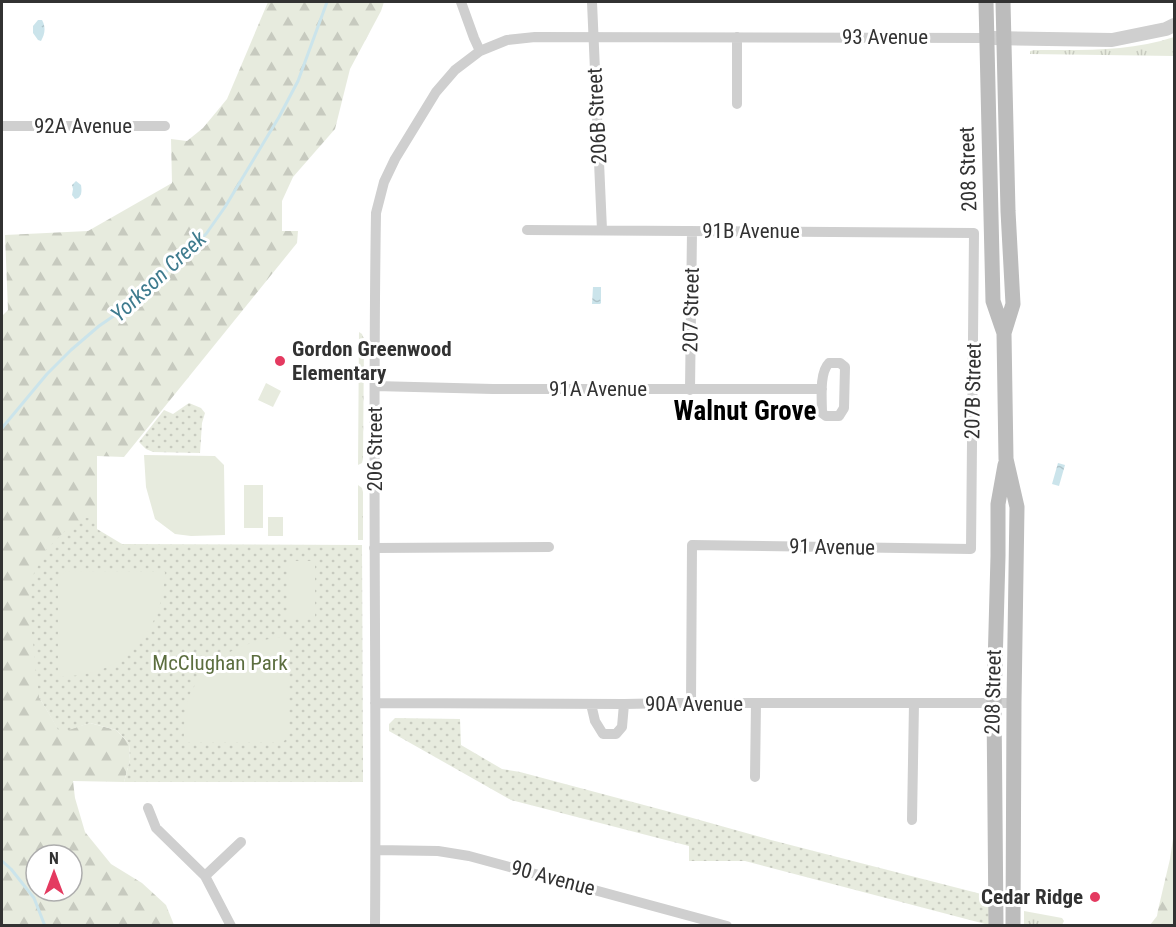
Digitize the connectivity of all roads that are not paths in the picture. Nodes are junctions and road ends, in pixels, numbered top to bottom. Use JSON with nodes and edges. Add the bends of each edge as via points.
{"nodes":[{"id":1,"x":461,"y":2,"type":"edge"},
{"id":2,"x":592,"y":2,"type":"edge"},
{"id":3,"x":986,"y":2,"type":"edge"},
{"id":4,"x":1003,"y":2,"type":"edge"},
{"id":5,"x":1174,"y":25,"type":"edge"},
{"id":6,"x":593,"y":37,"type":"junction"},
{"id":7,"x":737,"y":37,"type":"junction"},
{"id":8,"x":986,"y":38,"type":"junction"},
{"id":9,"x":1004,"y":38,"type":"junction"},
{"id":10,"x":480,"y":51,"type":"junction"},
{"id":11,"x":737,"y":104,"type":"dead end"},
{"id":12,"x":2,"y":126,"type":"edge"},
{"id":13,"x":165,"y":126,"type":"dead end"},
{"id":14,"x":527,"y":230,"type":"dead end"},
{"id":15,"x":602,"y":230,"type":"junction"},
{"id":16,"x":692,"y":231,"type":"junction"},
{"id":17,"x":974,"y":233,"type":"joint"},
{"id":18,"x":1004,"y":333,"type":"junction"},
{"id":19,"x":375,"y":386,"type":"junction"},
{"id":20,"x":822,"y":389,"type":"junction"},
{"id":21,"x":690,"y":390,"type":"junction"},
{"id":22,"x":1006,"y":459,"type":"junction"},
{"id":23,"x":549,"y":547,"type":"dead end"},
{"id":24,"x":374,"y":548,"type":"junction"},
{"id":25,"x":971,"y":549,"type":"joint"},
{"id":26,"x":375,"y":703,"type":"junction"},
{"id":27,"x":691,"y":703,"type":"junction"},
{"id":28,"x":756,"y":703,"type":"junction"},
{"id":29,"x":914,"y":703,"type":"junction"},
{"id":30,"x":994,"y":703,"type":"junction"},
{"id":31,"x":1014,"y":703,"type":"junction"},
{"id":32,"x":591,"y":704,"type":"junction"},
{"id":33,"x":624,"y":704,"type":"junction"},
{"id":34,"x":755,"y":777,"type":"dead end"},
{"id":35,"x":148,"y":808,"type":"dead end"},
{"id":36,"x":912,"y":820,"type":"dead end"},
{"id":37,"x":241,"y":842,"type":"dead end"},
{"id":38,"x":376,"y":850,"type":"junction"},
{"id":39,"x":205,"y":876,"type":"junction"},
{"id":40,"x":712,"y":924,"type":"edge"},
{"id":41,"x":231,"y":926,"type":"edge"},
{"id":42,"x":375,"y":926,"type":"edge"},
{"id":43,"x":728,"y":926,"type":"edge"},
{"id":44,"x":996,"y":926,"type":"edge"},
{"id":45,"x":1013,"y":926,"type":"edge"}],
"edges":[{"from":1,"to":10,"type":"street"},
{"from":2,"to":6,"type":"street","name":"206B Street"},
{"from":3,"to":8,"type":"main road","name":"208 Street"},
{"from":4,"to":9,"type":"main road","name":"208 Street"},
{"from":5,"to":9,"type":"street","name":"93 Avenue","via":[[1113,40]]},
{"from":6,"to":7,"type":"street","name":"93 Avenue"},
{"from":6,"to":10,"type":"street","name":"206 Street","via":[[507,40]]},
{"from":6,"to":15,"type":"street","name":"206B Street"},
{"from":7,"to":8,"type":"street","name":"93 Avenue"},
{"from":7,"to":11,"type":"street"},
{"from":8,"to":9,"type":"street","name":"93 Avenue"},
{"from":8,"to":18,"type":"main road","name":"208 Street","via":[[993,302]]},
{"from":9,"to":18,"type":"main road","name":"208 Street","via":[[1013,304]]},
{"from":10,"to":19,"type":"street","name":"206 Street","via":[[435,92],[384,182],[376,213]]},
{"from":12,"to":13,"type":"street","name":"92A Avenue"},
{"from":14,"to":15,"type":"street","name":"91B Avenue"},
{"from":15,"to":16,"type":"street","name":"91B Avenue"},
{"from":16,"to":17,"type":"street","name":"91B Avenue"},
{"from":16,"to":21,"type":"street","name":"207 Street"},
{"from":17,"to":25,"type":"street","name":"207B Street"},
{"from":18,"to":22,"type":"main road","name":"208 Street"},
{"from":19,"to":21,"type":"street","name":"91A Avenue"},
{"from":19,"to":24,"type":"street","name":"206 Street"},
{"from":20,"to":20,"type":"street","via":[[822,413],[839,416],[844,408],[845,367],[829,363],[824,368]]},
{"from":20,"to":21,"type":"street","name":"91A Avenue"},
{"from":22,"to":30,"type":"main road","name":"208 Street","via":[[998,504]]},
{"from":22,"to":31,"type":"main road","name":"208 Street","via":[[1017,507]]},
{"from":23,"to":24,"type":"street"},
{"from":24,"to":26,"type":"street","name":"206 Street"},
{"from":25,"to":27,"type":"street","name":"91 Avenue","via":[[692,546]]},
{"from":26,"to":32,"type":"street","name":"90A Avenue"},
{"from":26,"to":38,"type":"street","name":"206 Street"},
{"from":27,"to":28,"type":"street","name":"90A Avenue"},
{"from":27,"to":33,"type":"street","name":"90A Avenue"},
{"from":28,"to":29,"type":"street","name":"90A Avenue"},
{"from":28,"to":34,"type":"street"},
{"from":29,"to":30,"type":"street","name":"90A Avenue"},
{"from":29,"to":36,"type":"street"},
{"from":30,"to":31,"type":"street","name":"90A Avenue"},
{"from":30,"to":44,"type":"main road","name":"208 Street"},
{"from":31,"to":45,"type":"main road","name":"208 Street"},
{"from":32,"to":33,"type":"street","name":"90A Avenue"},
{"from":32,"to":33,"type":"street","via":[[603,735],[616,734],[622,727]]},
{"from":35,"to":39,"type":"street","via":[[156,828]]},
{"from":37,"to":39,"type":"street"},
{"from":38,"to":40,"type":"street","name":"90 Avenue","via":[[469,856]]},
{"from":38,"to":42,"type":"street","name":"206 Street"},
{"from":39,"to":41,"type":"street"},
{"from":40,"to":43,"type":"street","name":"90 Avenue"}]}
